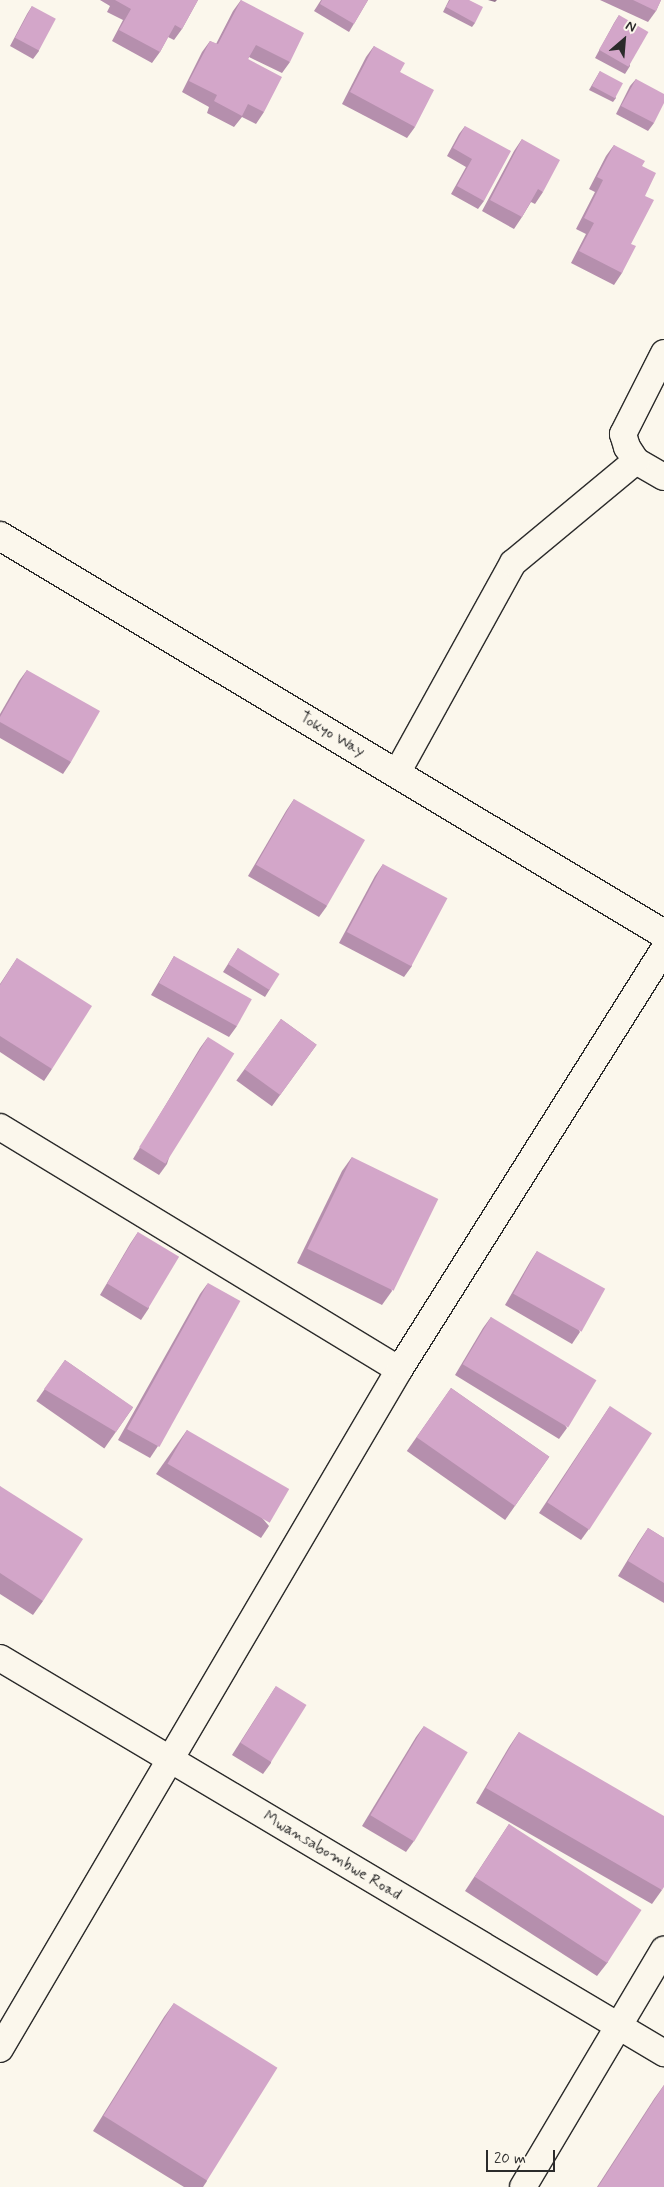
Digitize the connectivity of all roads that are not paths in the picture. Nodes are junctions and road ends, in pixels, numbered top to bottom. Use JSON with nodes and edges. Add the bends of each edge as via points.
{"nodes":[{"id":1,"x":664,"y":353,"type":"edge"},
{"id":2,"x":636,"y":461,"type":"junction"},
{"id":3,"x":664,"y":476,"type":"edge"},
{"id":4,"x":0,"y":536,"type":"edge"},
{"id":5,"x":397,"y":773,"type":"junction"},
{"id":6,"x":664,"y":934,"type":"edge"},
{"id":7,"x":664,"y":950,"type":"edge"},
{"id":8,"x":0,"y":1126,"type":"edge"},
{"id":9,"x":399,"y":1370,"type":"junction"},
{"id":10,"x":0,"y":1658,"type":"edge"},
{"id":11,"x":169,"y":1760,"type":"junction"},
{"id":12,"x":664,"y":1950,"type":"edge"},
{"id":13,"x":619,"y":2026,"type":"junction"},
{"id":14,"x":0,"y":2049,"type":"edge"},
{"id":15,"x":664,"y":2053,"type":"edge"},
{"id":16,"x":523,"y":2187,"type":"edge"}],
"edges":[{"from":1,"to":2,"type":"street","via":[[623,434]]},
{"from":2,"to":3,"type":"street"},
{"from":2,"to":5,"type":"street","via":[[513,563]]},
{"from":4,"to":5,"type":"street","name":"Tokyo Way"},
{"from":5,"to":6,"type":"street","name":"Tokyo Way"},
{"from":7,"to":9,"type":"street"},
{"from":8,"to":9,"type":"street"},
{"from":9,"to":11,"type":"street"},
{"from":10,"to":11,"type":"street","name":"Mwansabombwe Road"},
{"from":11,"to":13,"type":"street","name":"Mwansabombwe Road"},
{"from":11,"to":14,"type":"street"},
{"from":12,"to":13,"type":"street"},
{"from":13,"to":15,"type":"street","name":"Mwansabombwe Road"},
{"from":13,"to":16,"type":"street"}]}
